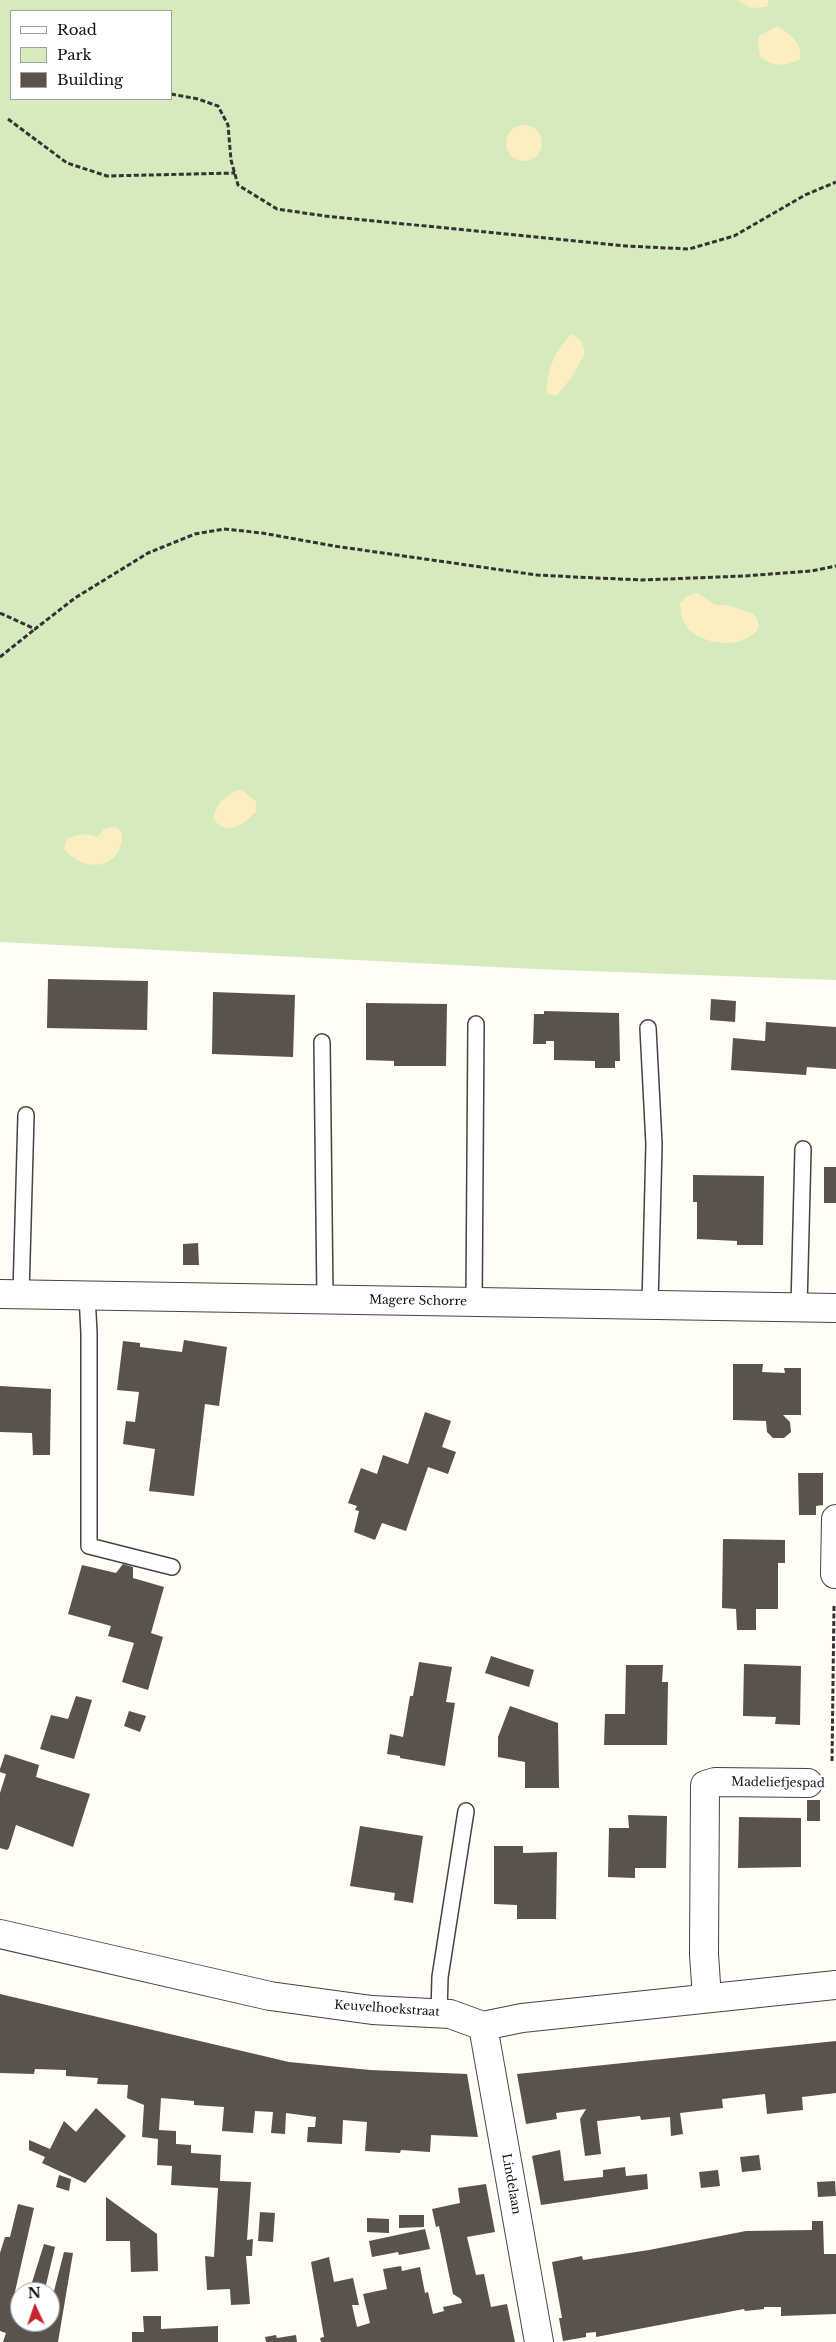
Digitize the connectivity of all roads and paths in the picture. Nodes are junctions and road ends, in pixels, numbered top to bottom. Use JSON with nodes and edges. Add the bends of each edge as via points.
{"nodes":[{"id":1,"x":172,"y":94,"type":"edge"},
{"id":2,"x":8,"y":119,"type":"dead end"},
{"id":3,"x":235,"y":173,"type":"junction"},
{"id":4,"x":836,"y":182,"type":"edge"},
{"id":5,"x":836,"y":566,"type":"edge"},
{"id":6,"x":0,"y":613,"type":"edge"},
{"id":7,"x":35,"y":629,"type":"junction"},
{"id":8,"x":0,"y":657,"type":"edge"},
{"id":9,"x":476,"y":1024,"type":"dead end"},
{"id":10,"x":648,"y":1028,"type":"dead end"},
{"id":11,"x":322,"y":1042,"type":"dead end"},
{"id":12,"x":26,"y":1115,"type":"dead end"},
{"id":13,"x":803,"y":1149,"type":"dead end"},
{"id":14,"x":11,"y":1294,"type":"edge"},
{"id":15,"x":87,"y":1295,"type":"junction"},
{"id":16,"x":324,"y":1299,"type":"junction"},
{"id":17,"x":474,"y":1302,"type":"junction"},
{"id":18,"x":650,"y":1304,"type":"junction"},
{"id":19,"x":799,"y":1308,"type":"junction"},
{"id":20,"x":836,"y":1308,"type":"edge"},
{"id":21,"x":836,"y":1519,"type":"edge"},
{"id":22,"x":172,"y":1567,"type":"dead end"},
{"id":23,"x":835,"y":1574,"type":"edge"},
{"id":24,"x":808,"y":1783,"type":"joint"},
{"id":25,"x":466,"y":1811,"type":"dead end"},
{"id":26,"x":0,"y":1934,"type":"edge"},
{"id":27,"x":836,"y":1985,"type":"edge"},
{"id":28,"x":707,"y":1998,"type":"junction"},
{"id":29,"x":439,"y":2013,"type":"junction"},
{"id":30,"x":483,"y":2026,"type":"junction"},
{"id":31,"x":539,"y":2342,"type":"edge"}],
"edges":[{"from":1,"to":3,"type":"path","via":[[218,106],[228,125]]},
{"from":2,"to":3,"type":"path","via":[[67,163],[107,176]]},
{"from":3,"to":4,"type":"path","via":[[238,185],[277,209],[446,229],[689,249],[734,236],[805,195]]},
{"from":5,"to":7,"type":"path","via":[[744,576],[642,580],[537,575],[224,529],[195,534],[148,553],[75,598]]},
{"from":6,"to":7,"type":"path"},
{"from":7,"to":8,"type":"path"},
{"from":9,"to":17,"type":"lane"},
{"from":10,"to":18,"type":"lane","via":[[654,1144]]},
{"from":11,"to":16,"type":"lane"},
{"from":12,"to":14,"type":"lane"},
{"from":13,"to":19,"type":"lane"},
{"from":14,"to":15,"type":"street","name":"Magere Schorre"},
{"from":15,"to":16,"type":"street","name":"Magere Schorre"},
{"from":15,"to":22,"type":"lane","via":[[90,1546]]},
{"from":16,"to":17,"type":"street","name":"Magere Schorre"},
{"from":17,"to":18,"type":"street","name":"Magere Schorre"},
{"from":18,"to":19,"type":"street","name":"Magere Schorre"},
{"from":19,"to":20,"type":"street","name":"Magere Schorre"},
{"from":21,"to":23,"type":"street"},
{"from":23,"to":24,"type":"path","name":"Madeliefjespad","via":[[831,1783]]},
{"from":24,"to":28,"type":"street","name":"Madeliefjespad","via":[[715,1782],[705,1785],[704,1954]]},
{"from":25,"to":29,"type":"lane","via":[[440,1977]]},
{"from":26,"to":29,"type":"street","name":"Keuvelhoekstraat","via":[[270,1996],[372,2010]]},
{"from":27,"to":28,"type":"street"},
{"from":28,"to":30,"type":"street","via":[[522,2018]]},
{"from":29,"to":30,"type":"street","name":"Keuvelhoekstraat"},
{"from":30,"to":31,"type":"street","name":"Lindelaan"}]}
